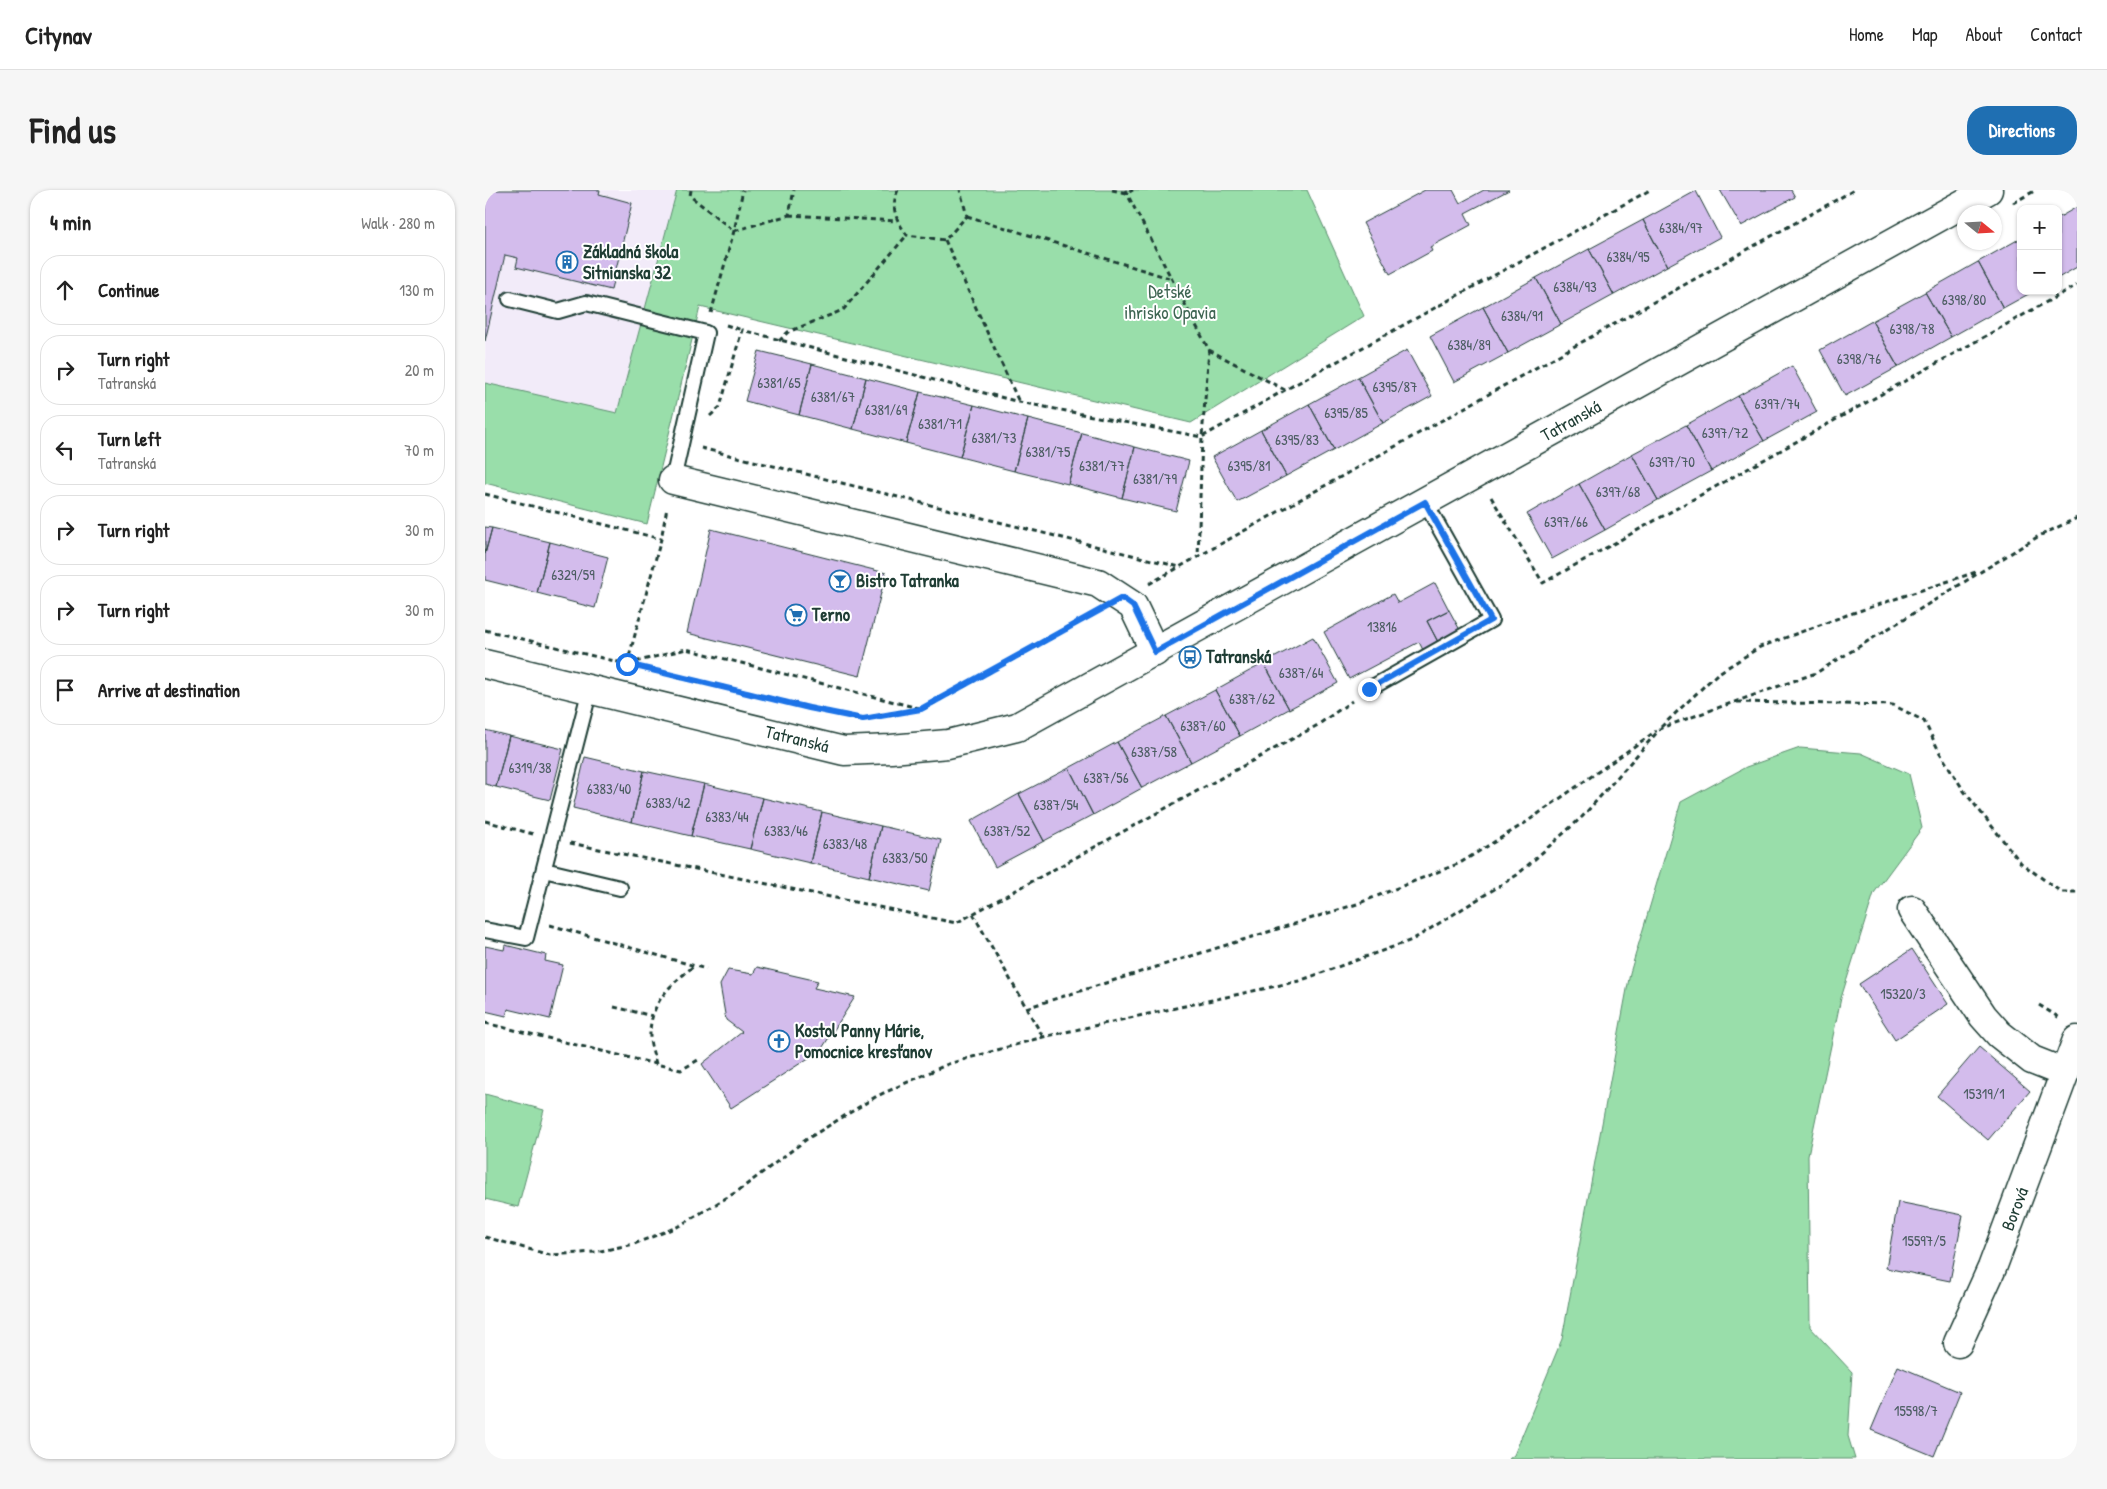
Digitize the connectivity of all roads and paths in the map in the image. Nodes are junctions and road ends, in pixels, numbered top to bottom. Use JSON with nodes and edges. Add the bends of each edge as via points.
{"nodes":[{"id":1,"x":691,"y":190,"type":"edge"},
{"id":2,"x":743,"y":190,"type":"edge"},
{"id":3,"x":794,"y":190,"type":"edge"},
{"id":4,"x":898,"y":190,"type":"edge"},
{"id":5,"x":960,"y":190,"type":"edge"},
{"id":6,"x":1112,"y":190,"type":"edge"},
{"id":7,"x":1133,"y":190,"type":"edge"},
{"id":8,"x":1650,"y":190,"type":"edge"},
{"id":9,"x":1854,"y":190,"type":"edge"},
{"id":10,"x":1988,"y":190,"type":"edge"},
{"id":11,"x":1126,"y":192,"type":"edge"},
{"id":12,"x":789,"y":215,"type":"junction"},
{"id":13,"x":967,"y":216,"type":"junction"},
{"id":14,"x":897,"y":221,"type":"junction"},
{"id":15,"x":734,"y":231,"type":"junction"},
{"id":16,"x":907,"y":235,"type":"junction"},
{"id":17,"x":945,"y":240,"type":"junction"},
{"id":18,"x":1170,"y":278,"type":"junction"},
{"id":19,"x":2077,"y":285,"type":"edge"},
{"id":20,"x":510,"y":299,"type":"dead end"},
{"id":21,"x":706,"y":333,"type":"junction"},
{"id":22,"x":779,"y":340,"type":"junction"},
{"id":23,"x":1209,"y":350,"type":"junction"},
{"id":24,"x":1285,"y":390,"type":"junction"},
{"id":25,"x":1019,"y":402,"type":"junction"},
{"id":26,"x":1202,"y":437,"type":"junction"},
{"id":27,"x":681,"y":443,"type":"junction"},
{"id":28,"x":673,"y":480,"type":"junction"},
{"id":29,"x":485,"y":494,"type":"edge"},
{"id":30,"x":1489,"y":494,"type":"dead end"},
{"id":31,"x":1425,"y":502,"type":"junction"},
{"id":32,"x":2077,"y":518,"type":"edge"},
{"id":33,"x":661,"y":540,"type":"junction"},
{"id":34,"x":1198,"y":558,"type":"junction"},
{"id":35,"x":1181,"y":567,"type":"junction"},
{"id":36,"x":1984,"y":570,"type":"junction"},
{"id":37,"x":1122,"y":598,"type":"junction"},
{"id":38,"x":485,"y":630,"type":"edge"},
{"id":39,"x":1155,"y":652,"type":"junction"},
{"id":40,"x":485,"y":664,"type":"edge"},
{"id":41,"x":627,"y":664,"type":"junction"},
{"id":42,"x":590,"y":689,"type":"junction"},
{"id":43,"x":1369,"y":689,"type":"joint"},
{"id":44,"x":1733,"y":702,"type":"junction"},
{"id":45,"x":921,"y":709,"type":"junction"},
{"id":46,"x":1661,"y":728,"type":"junction"},
{"id":47,"x":485,"y":821,"type":"edge"},
{"id":48,"x":551,"y":840,"type":"junction"},
{"id":49,"x":544,"y":870,"type":"junction"},
{"id":50,"x":620,"y":888,"type":"dead end"},
{"id":51,"x":2077,"y":892,"type":"edge"},
{"id":52,"x":1912,"y":910,"type":"dead end"},
{"id":53,"x":973,"y":914,"type":"junction"},
{"id":54,"x":531,"y":920,"type":"junction"},
{"id":55,"x":485,"y":930,"type":"edge"},
{"id":56,"x":694,"y":965,"type":"junction"},
{"id":57,"x":706,"y":968,"type":"dead end"},
{"id":58,"x":2039,"y":1005,"type":"dead end"},
{"id":59,"x":614,"y":1007,"type":"dead end"},
{"id":60,"x":1026,"y":1008,"type":"junction"},
{"id":61,"x":653,"y":1016,"type":"junction"},
{"id":62,"x":485,"y":1022,"type":"edge"},
{"id":63,"x":2071,"y":1030,"type":"edge"},
{"id":64,"x":1043,"y":1037,"type":"junction"},
{"id":65,"x":698,"y":1060,"type":"dead end"},
{"id":66,"x":656,"y":1064,"type":"junction"},
{"id":67,"x":2065,"y":1073,"type":"junction"},
{"id":68,"x":485,"y":1237,"type":"edge"},
{"id":69,"x":1958,"y":1343,"type":"dead end"}],
"edges":[{"from":1,"to":15,"type":"path","via":[[690,196]]},
{"from":2,"to":15,"type":"path"},
{"from":3,"to":12,"type":"path"},
{"from":4,"to":14,"type":"path","via":[[893,200]]},
{"from":5,"to":13,"type":"path"},
{"from":6,"to":11,"type":"path"},
{"from":7,"to":11,"type":"path"},
{"from":8,"to":24,"type":"path"},
{"from":9,"to":34,"type":"path"},
{"from":10,"to":31,"type":"street","name":"Tatranská"},
{"from":11,"to":18,"type":"path"},
{"from":12,"to":14,"type":"path"},
{"from":12,"to":15,"type":"path"},
{"from":13,"to":17,"type":"path"},
{"from":13,"to":18,"type":"path"},
{"from":14,"to":16,"type":"path"},
{"from":15,"to":21,"type":"path"},
{"from":16,"to":17,"type":"path"},
{"from":16,"to":22,"type":"path","via":[[843,310],[789,332]]},
{"from":17,"to":25,"type":"path"},
{"from":18,"to":23,"type":"path"},
{"from":19,"to":30,"type":"path","via":[[1543,583]]},
{"from":20,"to":21,"type":"lane","via":[[558,311],[586,304]]},
{"from":21,"to":27,"type":"lane"},
{"from":22,"to":25,"type":"path"},
{"from":22,"to":27,"type":"path","via":[[742,330],[720,407]]},
{"from":23,"to":24,"type":"path"},
{"from":23,"to":26,"type":"path"},
{"from":24,"to":26,"type":"path"},
{"from":25,"to":26,"type":"path"},
{"from":26,"to":34,"type":"path"},
{"from":27,"to":28,"type":"lane"},
{"from":27,"to":35,"type":"path"},
{"from":28,"to":33,"type":"path"},
{"from":28,"to":37,"type":"street","via":[[1097,583]]},
{"from":29,"to":33,"type":"path"},
{"from":31,"to":39,"type":"street","name":"Tatranská"},
{"from":31,"to":43,"type":"lane","via":[[1491,620]]},
{"from":32,"to":36,"type":"path","via":[[2039,536]]},
{"from":33,"to":41,"type":"path"},
{"from":34,"to":35,"type":"path"},
{"from":35,"to":37,"type":"path"},
{"from":36,"to":44,"type":"path","via":[[1816,673]]},
{"from":36,"to":46,"type":"path","via":[[1760,647],[1717,674]]},
{"from":37,"to":39,"type":"street","via":[[1133,606]]},
{"from":37,"to":45,"type":"path"},
{"from":38,"to":41,"type":"path"},
{"from":39,"to":42,"type":"street","name":"Tatranská","via":[[1017,727],[948,744],[891,749],[844,751]]},
{"from":40,"to":42,"type":"street","name":"Tatranská"},
{"from":41,"to":45,"type":"path","via":[[863,719]]},
{"from":41,"to":45,"type":"path","via":[[686,649]]},
{"from":42,"to":48,"type":"lane"},
{"from":43,"to":53,"type":"path","via":[[1316,726]]},
{"from":44,"to":46,"type":"path"},
{"from":44,"to":51,"type":"path","via":[[1893,705],[1924,721],[1964,791],[2021,863],[2061,892]]},
{"from":46,"to":60,"type":"path","via":[[1525,823],[1460,863],[1357,904]]},
{"from":46,"to":64,"type":"path","via":[[1583,817],[1517,875],[1412,940],[1299,981]]},
{"from":47,"to":48,"type":"path"},
{"from":48,"to":49,"type":"lane"},
{"from":48,"to":53,"type":"path","via":[[956,923]]},
{"from":49,"to":50,"type":"lane"},
{"from":49,"to":54,"type":"lane"},
{"from":52,"to":67,"type":"street","via":[[1983,1016],[1999,1034],[2032,1060]]},
{"from":53,"to":60,"type":"path"},
{"from":54,"to":55,"type":"lane","via":[[526,938]]},
{"from":54,"to":56,"type":"path"},
{"from":56,"to":57,"type":"path"},
{"from":56,"to":61,"type":"path","via":[[661,996]]},
{"from":58,"to":63,"type":"path"},
{"from":59,"to":61,"type":"path"},
{"from":60,"to":64,"type":"path"},
{"from":61,"to":66,"type":"path","via":[[650,1037]]},
{"from":62,"to":66,"type":"path"},
{"from":63,"to":67,"type":"street","name":"Borová"},
{"from":64,"to":68,"type":"path","via":[[948,1064],[877,1096],[807,1138],[739,1191],[677,1227],[634,1244],[596,1252],[550,1255]]},
{"from":65,"to":66,"type":"path","via":[[681,1070]]},
{"from":67,"to":69,"type":"street","name":"Borová","via":[[1992,1268]]}]}
